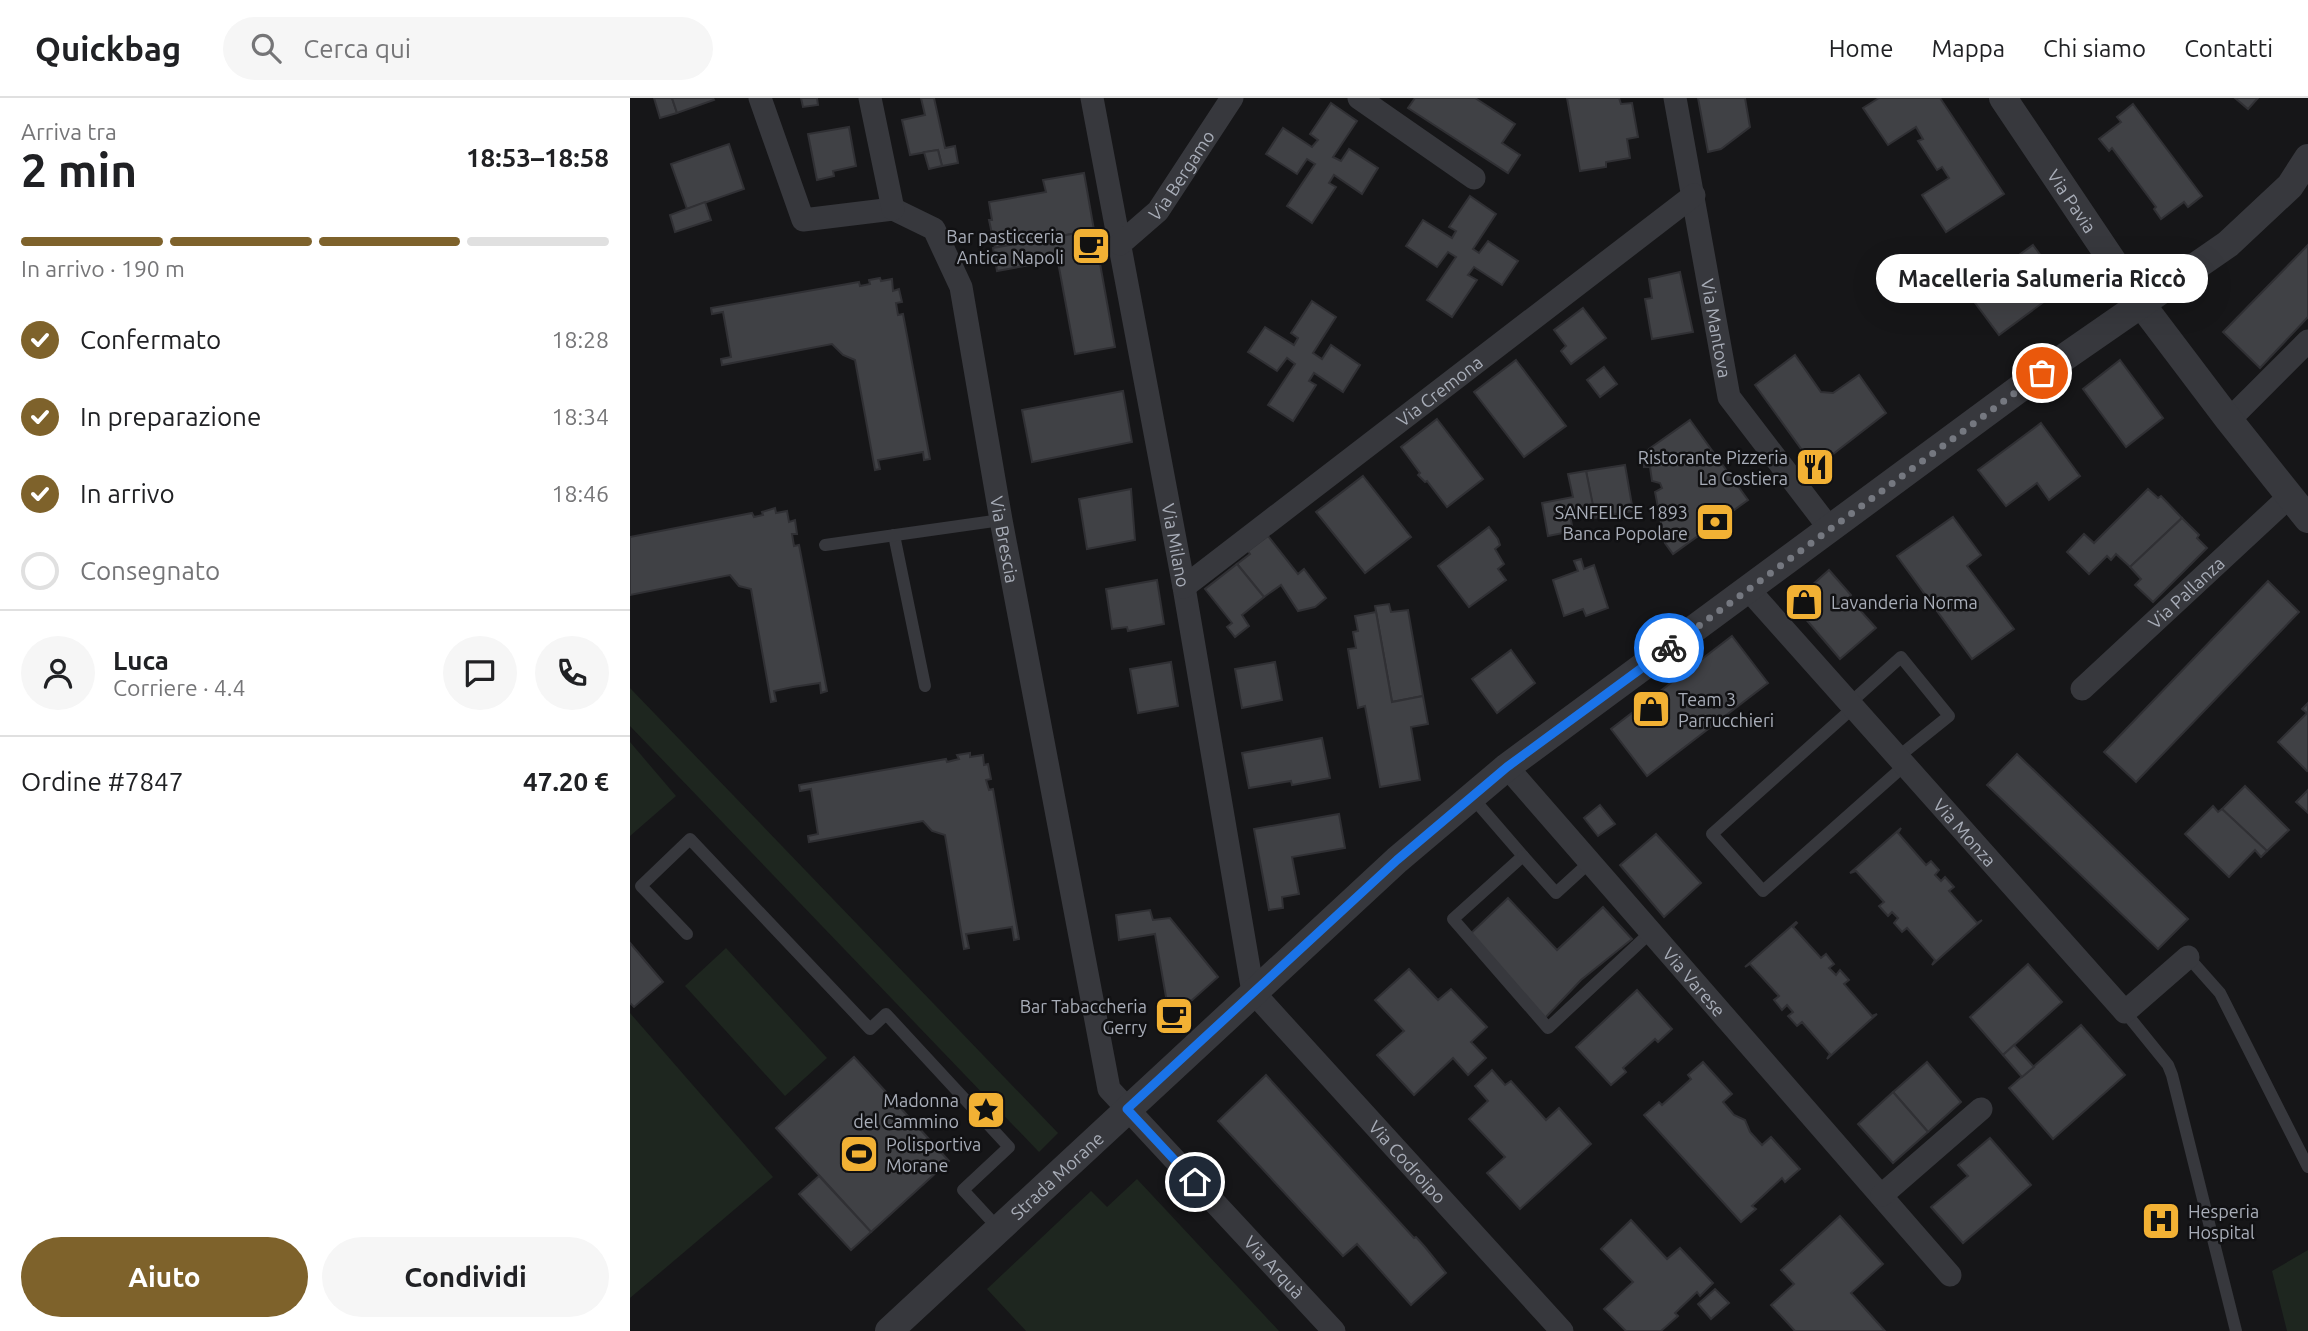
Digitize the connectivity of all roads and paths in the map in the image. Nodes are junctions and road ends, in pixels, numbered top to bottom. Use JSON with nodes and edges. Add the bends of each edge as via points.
{"nodes":[{"id":1,"x":760,"y":98,"type":"edge"},
{"id":2,"x":870,"y":98,"type":"edge"},
{"id":3,"x":1092,"y":98,"type":"edge"},
{"id":4,"x":1232,"y":98,"type":"edge"},
{"id":5,"x":1359,"y":98,"type":"edge"},
{"id":6,"x":1675,"y":98,"type":"edge"},
{"id":7,"x":2003,"y":98,"type":"edge"},
{"id":8,"x":2308,"y":158,"type":"edge"},
{"id":9,"x":1474,"y":178,"type":"dead end"},
{"id":10,"x":1694,"y":195,"type":"junction"},
{"id":11,"x":893,"y":209,"type":"junction"},
{"id":12,"x":1120,"y":244,"type":"junction"},
{"id":13,"x":2142,"y":306,"type":"junction"},
{"id":14,"x":2308,"y":341,"type":"edge"},
{"id":15,"x":2229,"y":420,"type":"junction"},
{"id":16,"x":2290,"y":496,"type":"junction"},
{"id":17,"x":2308,"y":519,"type":"edge"},
{"id":18,"x":1001,"y":520,"type":"junction"},
{"id":19,"x":1830,"y":529,"type":"junction"},
{"id":20,"x":894,"y":535,"type":"junction"},
{"id":21,"x":825,"y":545,"type":"dead end"},
{"id":22,"x":1184,"y":587,"type":"junction"},
{"id":23,"x":1748,"y":589,"type":"junction"},
{"id":24,"x":925,"y":686,"type":"dead end"},
{"id":25,"x":2082,"y":688,"type":"dead end"},
{"id":26,"x":1852,"y":705,"type":"junction"},
{"id":27,"x":1902,"y":761,"type":"junction"},
{"id":28,"x":1507,"y":767,"type":"junction"},
{"id":29,"x":1472,"y":797,"type":"junction"},
{"id":30,"x":1523,"y":856,"type":"junction"},
{"id":31,"x":1590,"y":862,"type":"junction"},
{"id":32,"x":1651,"y":932,"type":"junction"},
{"id":33,"x":687,"y":934,"type":"dead end"},
{"id":34,"x":2188,"y":957,"type":"joint"},
{"id":35,"x":1253,"y":992,"type":"junction"},
{"id":36,"x":2125,"y":1012,"type":"junction"},
{"id":37,"x":1127,"y":1109,"type":"junction"},
{"id":38,"x":1981,"y":1109,"type":"dead end"},
{"id":39,"x":2308,"y":1167,"type":"edge"},
{"id":40,"x":1882,"y":1195,"type":"junction"},
{"id":41,"x":999,"y":1229,"type":"junction"},
{"id":42,"x":1950,"y":1275,"type":"dead end"},
{"id":43,"x":889,"y":1331,"type":"edge"},
{"id":44,"x":1334,"y":1331,"type":"edge"},
{"id":45,"x":1562,"y":1331,"type":"edge"},
{"id":46,"x":2236,"y":1331,"type":"edge"}],
"edges":[{"from":1,"to":11,"type":"street","via":[[803,220]]},
{"from":2,"to":11,"type":"street"},
{"from":3,"to":12,"type":"street","name":"Via Milano"},
{"from":4,"to":12,"type":"street","name":"Via Bergamo","via":[[1158,211]]},
{"from":5,"to":9,"type":"street"},
{"from":6,"to":10,"type":"street","name":"Via Mantova"},
{"from":7,"to":13,"type":"street","name":"Via Pavia"},
{"from":8,"to":13,"type":"street","name":"Strada Morane","via":[[2290,186],[2228,244]]},
{"from":10,"to":19,"type":"street","name":"Via Mantova","via":[[1729,397]]},
{"from":10,"to":22,"type":"street","name":"Via Cremona"},
{"from":11,"to":18,"type":"street","name":"Via Brescia","via":[[934,229],[961,287]]},
{"from":12,"to":22,"type":"street","name":"Via Milano"},
{"from":13,"to":15,"type":"street"},
{"from":13,"to":19,"type":"street","name":"Strada Morane","via":[[2023,386]]},
{"from":14,"to":15,"type":"street"},
{"from":15,"to":16,"type":"street"},
{"from":16,"to":17,"type":"street"},
{"from":16,"to":25,"type":"street","name":"Via Pallanza"},
{"from":18,"to":20,"type":"lane"},
{"from":18,"to":37,"type":"street","name":"Via Brescia","via":[[1109,1089]]},
{"from":19,"to":23,"type":"street","name":"Strada Morane"},
{"from":20,"to":21,"type":"lane"},
{"from":20,"to":24,"type":"lane"},
{"from":22,"to":35,"type":"street","name":"Via Milano"},
{"from":23,"to":26,"type":"street","name":"Via Monza"},
{"from":23,"to":28,"type":"street","name":"Strada Morane"},
{"from":26,"to":27,"type":"street","name":"Via Monza"},
{"from":26,"to":27,"type":"lane","via":[[1901,657],[1949,716]]},
{"from":26,"to":27,"type":"lane","via":[[1712,834],[1763,891]]},
{"from":27,"to":36,"type":"street","name":"Via Monza"},
{"from":28,"to":29,"type":"street","name":"Strada Morane"},
{"from":28,"to":31,"type":"street","name":"Via Varese"},
{"from":29,"to":30,"type":"lane"},
{"from":29,"to":35,"type":"street","name":"Strada Morane"},
{"from":30,"to":31,"type":"lane","via":[[1556,893]]},
{"from":30,"to":32,"type":"lane","via":[[1453,919],[1548,1028]]},
{"from":31,"to":32,"type":"street","name":"Via Varese"},
{"from":32,"to":40,"type":"street","name":"Via Varese"},
{"from":33,"to":41,"type":"lane","via":[[640,886],[690,839],[870,1029],[886,1014],[1009,1147],[963,1190]]},
{"from":34,"to":36,"type":"street"},
{"from":34,"to":39,"type":"lane","via":[[2220,993]]},
{"from":35,"to":37,"type":"street","name":"Strada Morane"},
{"from":35,"to":45,"type":"street","name":"Via Codroipo"},
{"from":36,"to":46,"type":"lane","via":[[2172,1075]]},
{"from":37,"to":41,"type":"street","name":"Strada Morane"},
{"from":37,"to":44,"type":"street","name":"Via Arquà"},
{"from":38,"to":40,"type":"street"},
{"from":40,"to":42,"type":"street","name":"Via Varese"},
{"from":41,"to":43,"type":"street","name":"Strada Morane"}]}
